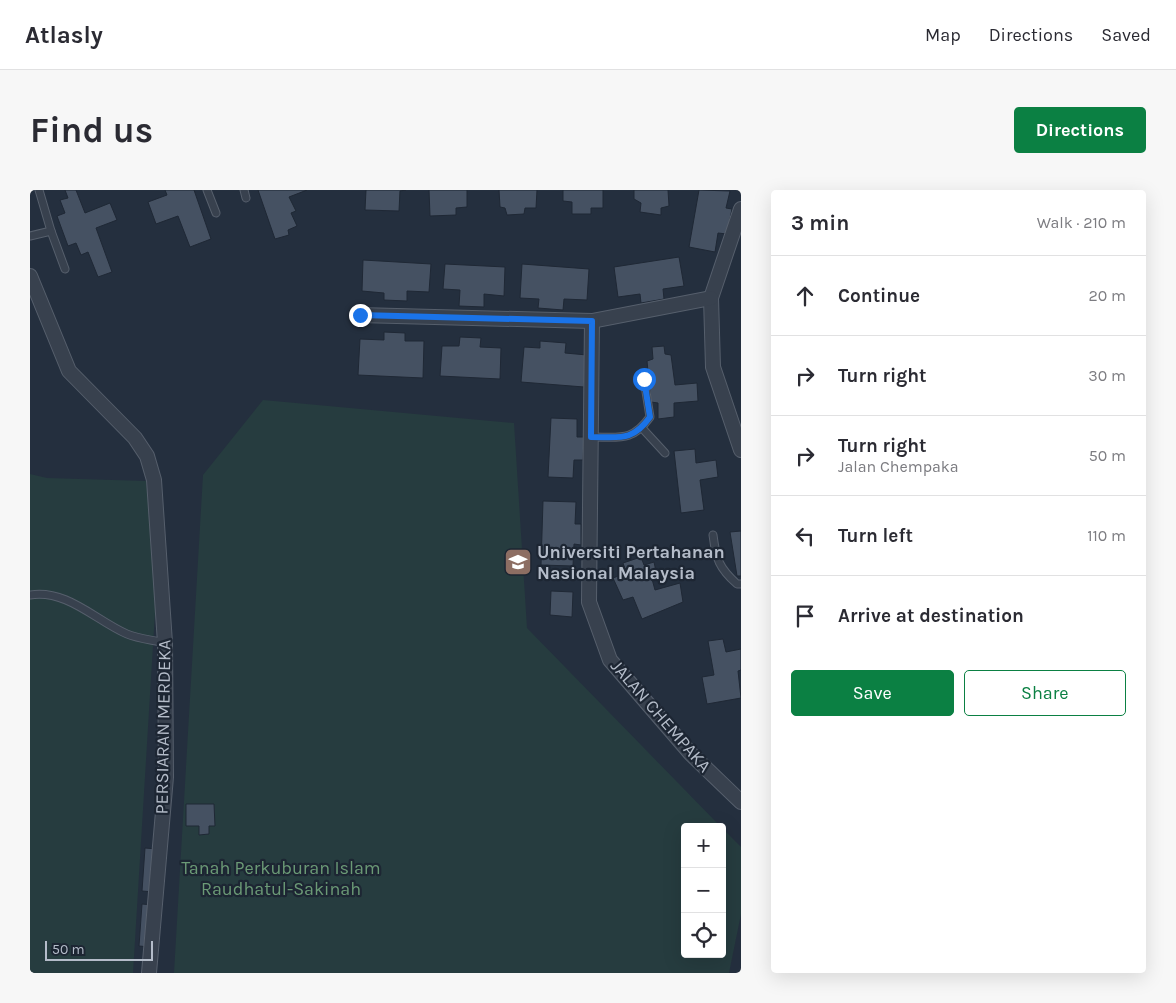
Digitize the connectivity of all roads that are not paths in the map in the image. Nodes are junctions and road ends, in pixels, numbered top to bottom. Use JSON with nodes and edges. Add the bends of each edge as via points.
{"nodes":[{"id":1,"x":39,"y":190,"type":"edge"},
{"id":2,"x":207,"y":190,"type":"edge"},
{"id":3,"x":741,"y":209,"type":"edge"},
{"id":4,"x":216,"y":213,"type":"dead end"},
{"id":5,"x":51,"y":231,"type":"junction"},
{"id":6,"x":30,"y":236,"type":"edge"},
{"id":7,"x":65,"y":269,"type":"dead end"},
{"id":8,"x":31,"y":283,"type":"edge"},
{"id":9,"x":711,"y":298,"type":"junction"},
{"id":10,"x":360,"y":315,"type":"dead end"},
{"id":11,"x":592,"y":321,"type":"junction"},
{"id":12,"x":644,"y":379,"type":"dead end"},
{"id":13,"x":642,"y":428,"type":"junction"},
{"id":14,"x":591,"y":437,"type":"junction"},
{"id":15,"x":741,"y":450,"type":"edge"},
{"id":16,"x":665,"y":454,"type":"dead end"},
{"id":17,"x":713,"y":535,"type":"dead end"},
{"id":18,"x":741,"y":584,"type":"edge"},
{"id":19,"x":30,"y":595,"type":"edge"},
{"id":20,"x":165,"y":643,"type":"junction"},
{"id":21,"x":741,"y":802,"type":"edge"},
{"id":22,"x":149,"y":973,"type":"edge"}],
"edges":[{"from":1,"to":5,"type":"lane"},
{"from":2,"to":4,"type":"lane"},
{"from":3,"to":9,"type":"street"},
{"from":5,"to":6,"type":"lane"},
{"from":5,"to":7,"type":"lane"},
{"from":8,"to":20,"type":"street","name":"PERSIARAN MERDEKA","via":[[69,371],[135,438],[146,456],[154,480]]},
{"from":9,"to":11,"type":"street"},
{"from":9,"to":15,"type":"street","via":[[713,367]]},
{"from":10,"to":11,"type":"street"},
{"from":11,"to":14,"type":"street","name":"JALAN CHEMPAKA"},
{"from":12,"to":13,"type":"lane","via":[[650,417]]},
{"from":13,"to":14,"type":"lane","via":[[634,435]]},
{"from":13,"to":16,"type":"lane"},
{"from":14,"to":21,"type":"street","name":"JALAN CHEMPAKA","via":[[590,602],[610,660],[691,754]]},
{"from":17,"to":18,"type":"lane","via":[[716,560],[726,574]]},
{"from":19,"to":20,"type":"lane","via":[[44,593],[64,597],[128,635]]},
{"from":20,"to":22,"type":"street","name":"PERSIARAN MERDEKA","via":[[166,777]]}]}
